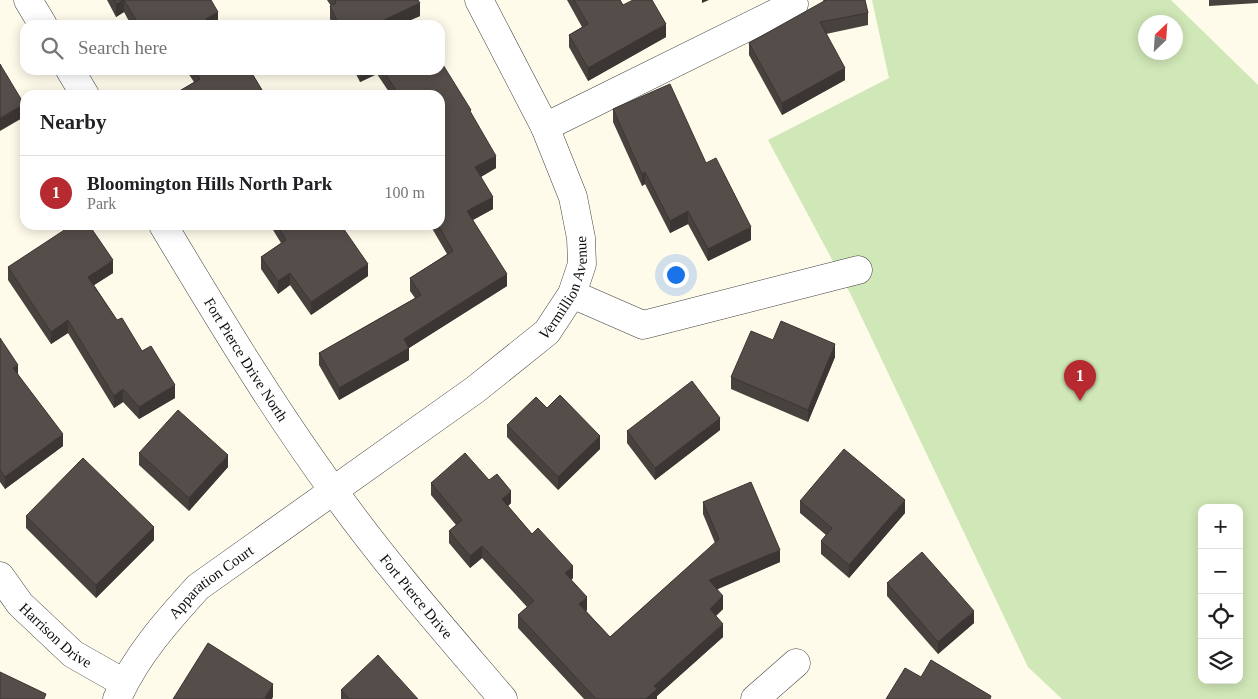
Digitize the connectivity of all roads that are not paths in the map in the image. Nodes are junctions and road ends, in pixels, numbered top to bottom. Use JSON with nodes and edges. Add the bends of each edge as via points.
{"nodes":[{"id":1,"x":28,"y":0,"type":"edge"},
{"id":2,"x":479,"y":0,"type":"edge"},
{"id":3,"x":794,"y":4,"type":"dead end"},
{"id":4,"x":39,"y":20,"type":"edge"},
{"id":5,"x":73,"y":75,"type":"edge"},
{"id":6,"x":82,"y":90,"type":"edge"},
{"id":7,"x":545,"y":126,"type":"junction"},
{"id":8,"x":166,"y":230,"type":"edge"},
{"id":9,"x":858,"y":270,"type":"dead end"},
{"id":10,"x":572,"y":294,"type":"junction"},
{"id":11,"x":333,"y":491,"type":"junction"},
{"id":12,"x":0,"y":576,"type":"edge"},
{"id":13,"x":796,"y":663,"type":"dead end"},
{"id":14,"x":120,"y":691,"type":"edge"},
{"id":15,"x":503,"y":699,"type":"edge"},
{"id":16,"x":755,"y":699,"type":"edge"}],
"edges":[{"from":1,"to":4,"type":"street"},
{"from":2,"to":7,"type":"street","name":"Vermillion Avenue"},
{"from":3,"to":7,"type":"street"},
{"from":5,"to":6,"type":"street"},
{"from":7,"to":10,"type":"street","name":"Vermillion Avenue","via":[[572,197],[581,238],[582,264]]},
{"from":8,"to":11,"type":"street","name":"Fort Pierce Drive North","via":[[239,351]]},
{"from":9,"to":10,"type":"street","via":[[643,325]]},
{"from":10,"to":11,"type":"street","name":"Vermillion Avenue","via":[[547,332],[476,389]]},
{"from":11,"to":14,"type":"street","name":"Apparation Court","via":[[198,587],[161,628]]},
{"from":11,"to":15,"type":"street","name":"Fort Pierce Drive"},
{"from":12,"to":14,"type":"street","name":"Harrison Drive","via":[[20,604],[72,654]]},
{"from":13,"to":16,"type":"street"}]}
